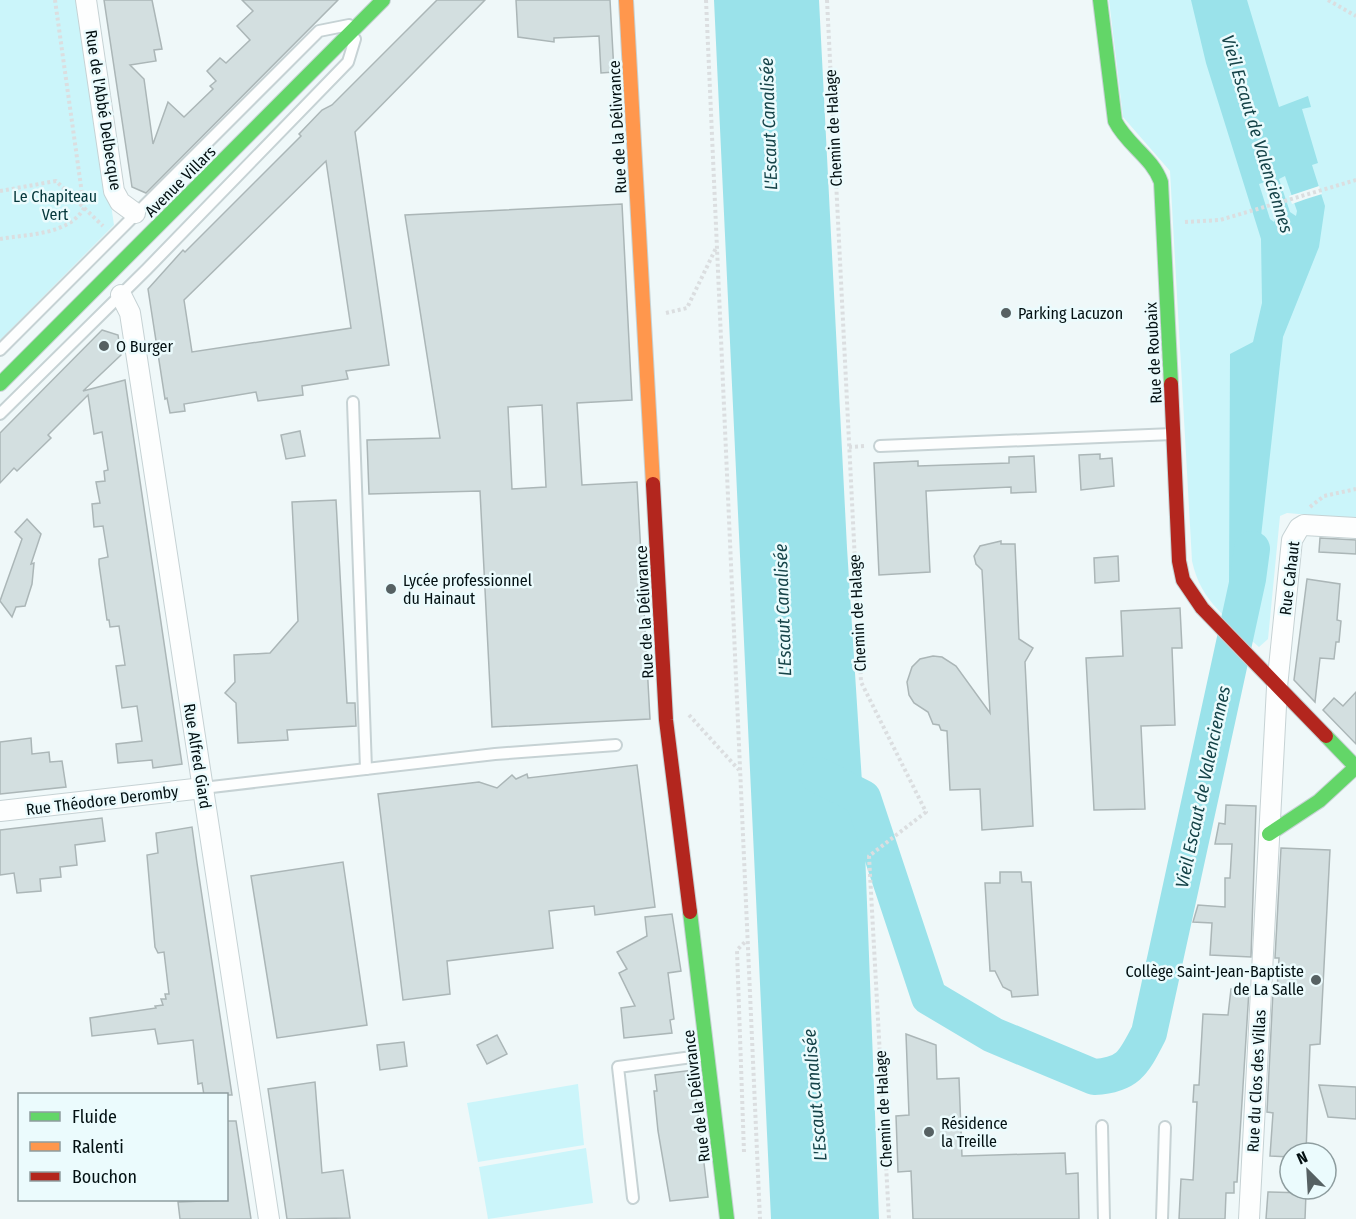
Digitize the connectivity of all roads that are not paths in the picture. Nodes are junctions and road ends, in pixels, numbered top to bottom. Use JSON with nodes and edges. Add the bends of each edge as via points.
{"nodes":[{"id":1,"x":86,"y":0,"type":"edge"},
{"id":2,"x":383,"y":0,"type":"edge"},
{"id":3,"x":626,"y":0,"type":"edge"},
{"id":4,"x":1100,"y":0,"type":"edge"},
{"id":5,"x":360,"y":23,"type":"junction"},
{"id":6,"x":135,"y":213,"type":"junction"},
{"id":7,"x":121,"y":295,"type":"junction"},
{"id":8,"x":0,"y":350,"type":"edge"},
{"id":9,"x":0,"y":384,"type":"edge"},
{"id":10,"x":353,"y":402,"type":"dead end"},
{"id":11,"x":0,"y":414,"type":"edge"},
{"id":12,"x":1174,"y":434,"type":"junction"},
{"id":13,"x":880,"y":446,"type":"dead end"},
{"id":14,"x":1356,"y":528,"type":"edge"},
{"id":15,"x":1277,"y":687,"type":"junction"},
{"id":16,"x":616,"y":745,"type":"dead end"},
{"id":17,"x":1356,"y":767,"type":"edge"},
{"id":18,"x":366,"y":769,"type":"junction"},
{"id":19,"x":203,"y":788,"type":"junction"},
{"id":20,"x":0,"y":811,"type":"edge"},
{"id":21,"x":1269,"y":834,"type":"junction"},
{"id":22,"x":708,"y":1055,"type":"junction"},
{"id":23,"x":1102,"y":1126,"type":"dead end"},
{"id":24,"x":1165,"y":1127,"type":"dead end"},
{"id":25,"x":633,"y":1198,"type":"dead end"},
{"id":26,"x":269,"y":1219,"type":"edge"},
{"id":27,"x":728,"y":1219,"type":"edge"},
{"id":28,"x":1104,"y":1219,"type":"edge"},
{"id":29,"x":1162,"y":1219,"type":"edge"},
{"id":30,"x":1249,"y":1219,"type":"edge"}],
"edges":[{"from":1,"to":6,"type":"street","name":"Rue de l'Abbé Delbecque","via":[[114,191],[120,202]]},
{"from":2,"to":5,"type":"street","name":"Avenue Villars"},
{"from":3,"to":22,"type":"street","name":"Rue de la Délivrance","via":[[666,720]]},
{"from":4,"to":12,"type":"street","name":"Rue de Roubaix","via":[[1115,121],[1156,167],[1161,182]]},
{"from":5,"to":6,"type":"lane","via":[[318,31]]},
{"from":5,"to":7,"type":"lane","via":[[348,62]]},
{"from":5,"to":9,"type":"street","name":"Avenue Villars"},
{"from":6,"to":8,"type":"lane"},
{"from":7,"to":11,"type":"lane"},
{"from":7,"to":19,"type":"street","name":"Rue Alfred Giard","via":[[130,313]]},
{"from":10,"to":18,"type":"lane"},
{"from":12,"to":13,"type":"lane"},
{"from":12,"to":15,"type":"street","name":"Rue de Roubaix","via":[[1180,572],[1202,608]]},
{"from":14,"to":15,"type":"street","name":"Rue Cahaut","via":[[1304,525],[1292,540]]},
{"from":15,"to":17,"type":"street"},
{"from":15,"to":21,"type":"street","name":"Rue du Clos des Villas"},
{"from":16,"to":18,"type":"lane","via":[[510,752]]},
{"from":17,"to":21,"type":"street","via":[[1319,801]]},
{"from":18,"to":19,"type":"lane"},
{"from":19,"to":20,"type":"street","name":"Rue Théodore Deromby"},
{"from":19,"to":26,"type":"street","name":"Rue Alfred Giard"},
{"from":21,"to":30,"type":"street","name":"Rue du Clos des Villas"},
{"from":22,"to":25,"type":"lane","via":[[618,1067]]},
{"from":22,"to":27,"type":"street","name":"Rue de la Délivrance"},
{"from":23,"to":28,"type":"lane"},
{"from":24,"to":29,"type":"lane"}]}
